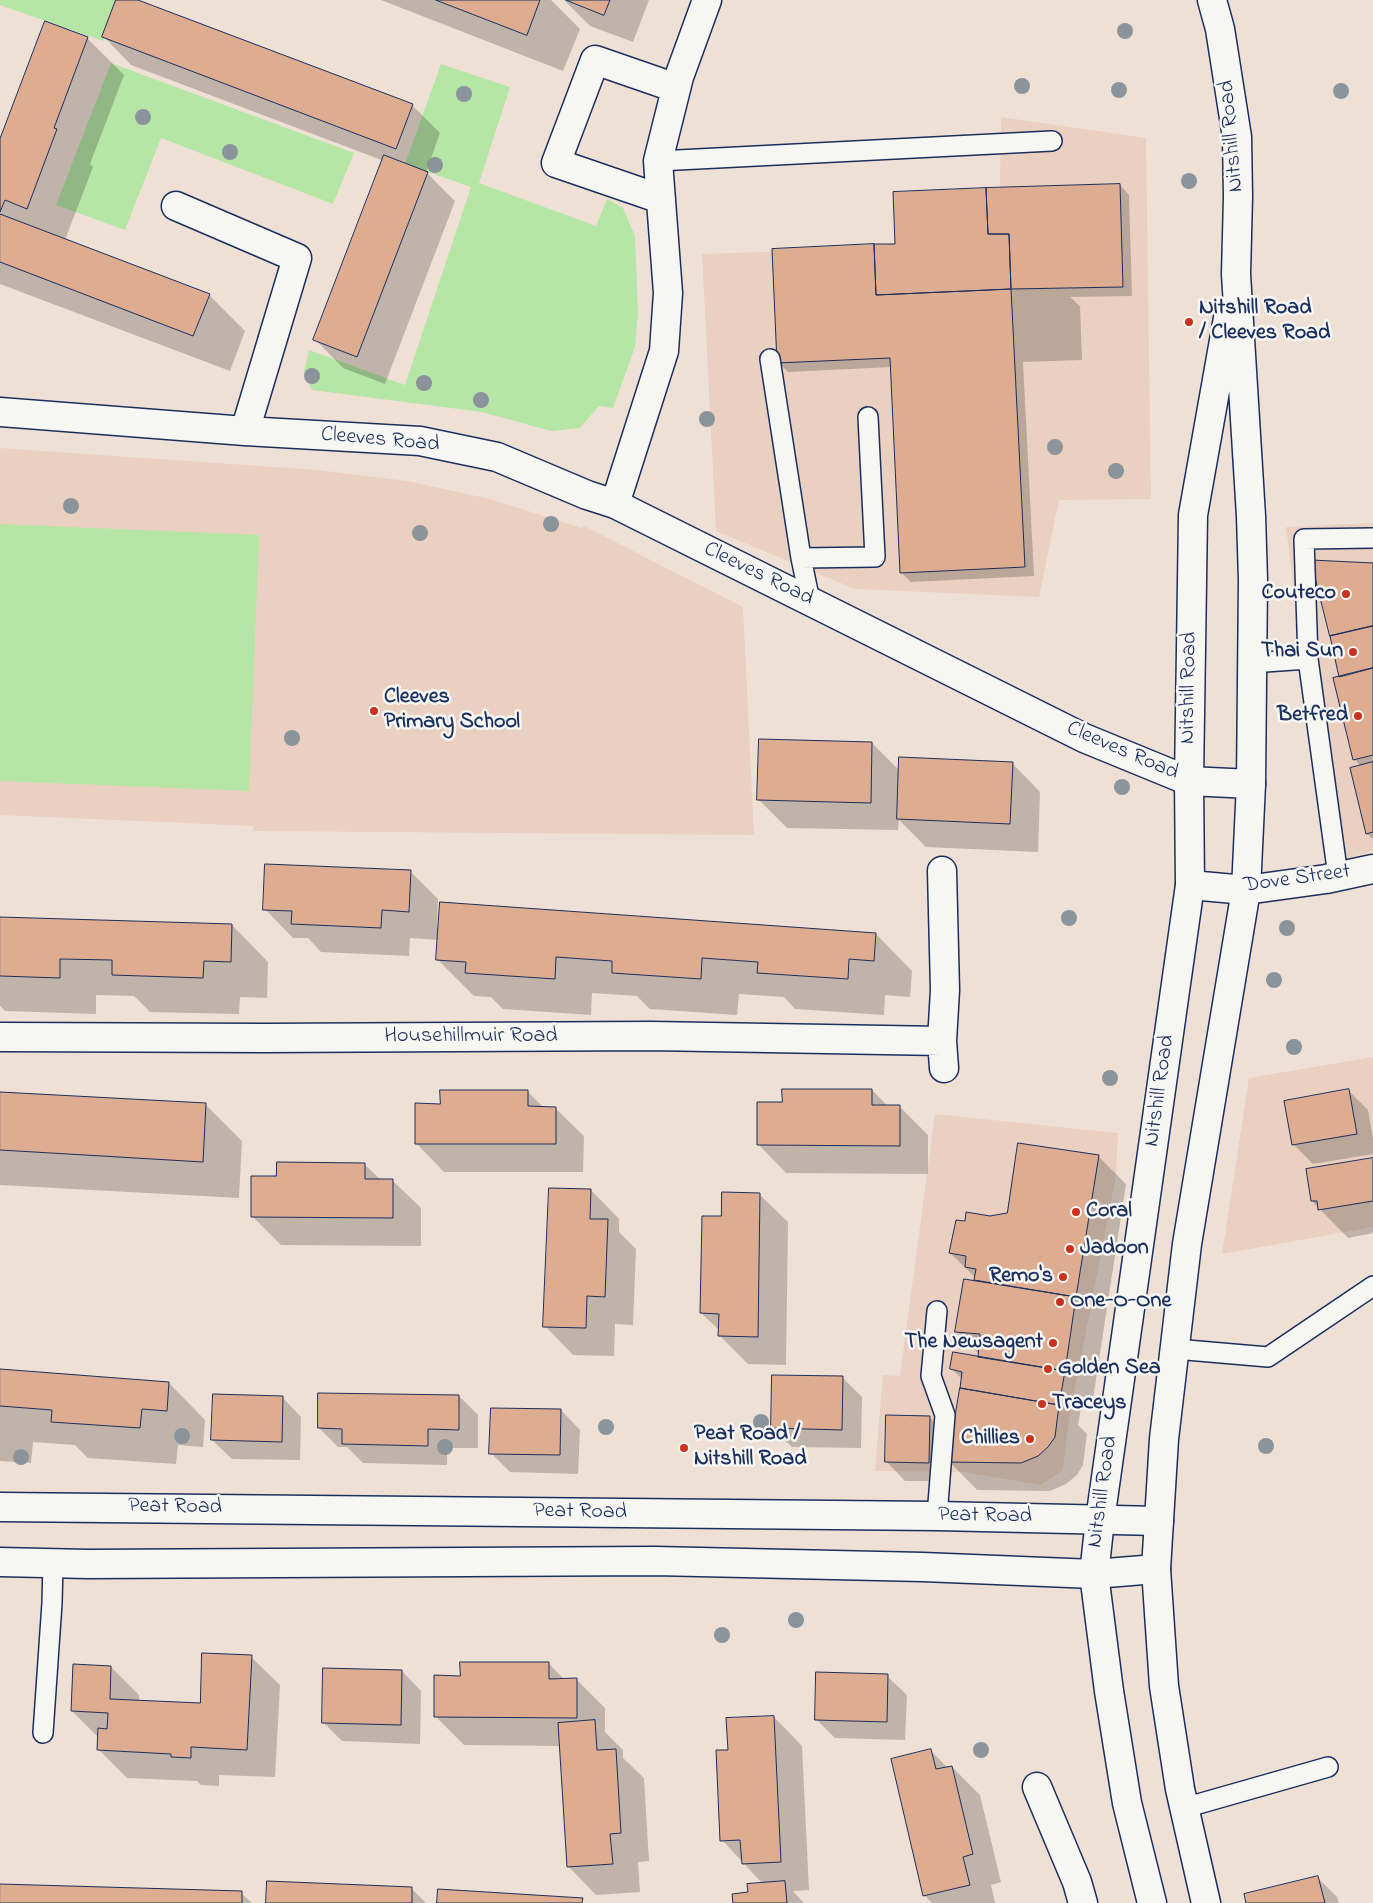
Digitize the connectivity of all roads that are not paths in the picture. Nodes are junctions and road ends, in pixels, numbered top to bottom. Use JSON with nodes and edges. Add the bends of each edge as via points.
{"nodes":[{"id":1,"x":707,"y":0,"type":"edge"},
{"id":2,"x":1212,"y":0,"type":"edge"},
{"id":3,"x":676,"y":88,"type":"junction"},
{"id":4,"x":1052,"y":141,"type":"dead end"},
{"id":5,"x":658,"y":161,"type":"junction"},
{"id":6,"x":661,"y":200,"type":"junction"},
{"id":7,"x":176,"y":206,"type":"dead end"},
{"id":8,"x":1236,"y":274,"type":"junction"},
{"id":9,"x":770,"y":359,"type":"dead end"},
{"id":10,"x":0,"y":412,"type":"edge"},
{"id":11,"x":868,"y":418,"type":"dead end"},
{"id":12,"x":245,"y":431,"type":"junction"},
{"id":13,"x":615,"y":504,"type":"junction"},
{"id":14,"x":1373,"y":538,"type":"edge"},
{"id":15,"x":801,"y":558,"type":"junction"},
{"id":16,"x":810,"y":601,"type":"junction"},
{"id":17,"x":1308,"y":659,"type":"junction"},
{"id":18,"x":1251,"y":663,"type":"junction"},
{"id":19,"x":1189,"y":781,"type":"junction"},
{"id":20,"x":1251,"y":784,"type":"junction"},
{"id":21,"x":1373,"y":868,"type":"edge"},
{"id":22,"x":942,"y":871,"type":"dead end"},
{"id":23,"x":1338,"y":876,"type":"junction"},
{"id":24,"x":1190,"y":885,"type":"junction"},
{"id":25,"x":1246,"y":890,"type":"junction"},
{"id":26,"x":0,"y":1037,"type":"edge"},
{"id":27,"x":942,"y":1041,"type":"junction"},
{"id":28,"x":944,"y":1068,"type":"dead end"},
{"id":29,"x":1373,"y":1286,"type":"edge"},
{"id":30,"x":937,"y":1311,"type":"dead end"},
{"id":31,"x":1175,"y":1349,"type":"junction"},
{"id":32,"x":0,"y":1507,"type":"edge"},
{"id":33,"x":937,"y":1516,"type":"junction"},
{"id":34,"x":1100,"y":1520,"type":"junction"},
{"id":35,"x":1159,"y":1521,"type":"junction"},
{"id":36,"x":0,"y":1562,"type":"edge"},
{"id":37,"x":53,"y":1563,"type":"junction"},
{"id":38,"x":1156,"y":1569,"type":"junction"},
{"id":39,"x":1094,"y":1574,"type":"junction"},
{"id":40,"x":43,"y":1733,"type":"dead end"},
{"id":41,"x":1328,"y":1767,"type":"dead end"},
{"id":42,"x":1037,"y":1787,"type":"dead end"},
{"id":43,"x":1184,"y":1808,"type":"junction"},
{"id":44,"x":1083,"y":1903,"type":"edge"},
{"id":45,"x":1152,"y":1903,"type":"edge"},
{"id":46,"x":1206,"y":1903,"type":"edge"}],
"edges":[{"from":1,"to":3,"type":"street"},
{"from":2,"to":8,"type":"street","name":"Nitshill Road","via":[[1220,29],[1237,137]]},
{"from":3,"to":5,"type":"street"},
{"from":3,"to":6,"type":"street","via":[[595,60],[556,164]]},
{"from":4,"to":5,"type":"lane"},
{"from":5,"to":6,"type":"street"},
{"from":6,"to":13,"type":"street","via":[[668,293],[664,351]]},
{"from":7,"to":12,"type":"street","via":[[297,258]]},
{"from":8,"to":18,"type":"street","name":"Nitshill Road","via":[[1251,516]]},
{"from":8,"to":19,"type":"street","name":"Nitshill Road","via":[[1193,515]]},
{"from":9,"to":15,"type":"lane"},
{"from":10,"to":12,"type":"street","name":"Cleeves Road"},
{"from":11,"to":15,"type":"lane","via":[[875,557]]},
{"from":12,"to":13,"type":"street","name":"Cleeves Road","via":[[420,441],[496,458]]},
{"from":13,"to":16,"type":"street","name":"Cleeves Road"},
{"from":14,"to":17,"type":"lane","via":[[1304,539]]},
{"from":15,"to":16,"type":"lane"},
{"from":16,"to":19,"type":"street","name":"Cleeves Road","via":[[1084,738]]},
{"from":17,"to":18,"type":"lane"},
{"from":17,"to":23,"type":"lane"},
{"from":18,"to":20,"type":"street","name":"Nitshill Road"},
{"from":19,"to":20,"type":"street","name":"Cleeves Road"},
{"from":19,"to":24,"type":"street","name":"Nitshill Road"},
{"from":20,"to":25,"type":"street","name":"Nitshill Road"},
{"from":21,"to":23,"type":"street","name":"Dove Street"},
{"from":22,"to":27,"type":"street","via":[[945,990]]},
{"from":23,"to":25,"type":"street","name":"Dove Street"},
{"from":24,"to":25,"type":"street","name":"Dove Street"},
{"from":24,"to":34,"type":"street","name":"Nitshill Road"},
{"from":25,"to":31,"type":"street","name":"Nitshill Road","via":[[1187,1244]]},
{"from":26,"to":27,"type":"street","name":"Househillmuir Road","via":[[652,1036]]},
{"from":27,"to":28,"type":"street"},
{"from":29,"to":31,"type":"lane","via":[[1268,1357]]},
{"from":30,"to":33,"type":"lane","via":[[931,1376],[945,1415]]},
{"from":31,"to":35,"type":"street","name":"Nitshill Road","via":[[1164,1439]]},
{"from":32,"to":33,"type":"street","name":"Peat Road"},
{"from":33,"to":34,"type":"street","name":"Peat Road"},
{"from":34,"to":35,"type":"street","name":"Peat Road"},
{"from":34,"to":39,"type":"street","name":"Nitshill Road"},
{"from":35,"to":38,"type":"street","name":"Nitshill Road"},
{"from":36,"to":37,"type":"street"},
{"from":37,"to":39,"type":"street","via":[[655,1561]]},
{"from":37,"to":40,"type":"lane"},
{"from":38,"to":39,"type":"street"},
{"from":38,"to":43,"type":"street","name":"Nitshill Road","via":[[1164,1686]]},
{"from":39,"to":45,"type":"street","name":"Nitshill Road","via":[[1127,1803]]},
{"from":41,"to":43,"type":"lane"},
{"from":42,"to":44,"type":"street","via":[[1078,1882]]},
{"from":43,"to":46,"type":"street","name":"Nitshill Road"}]}
